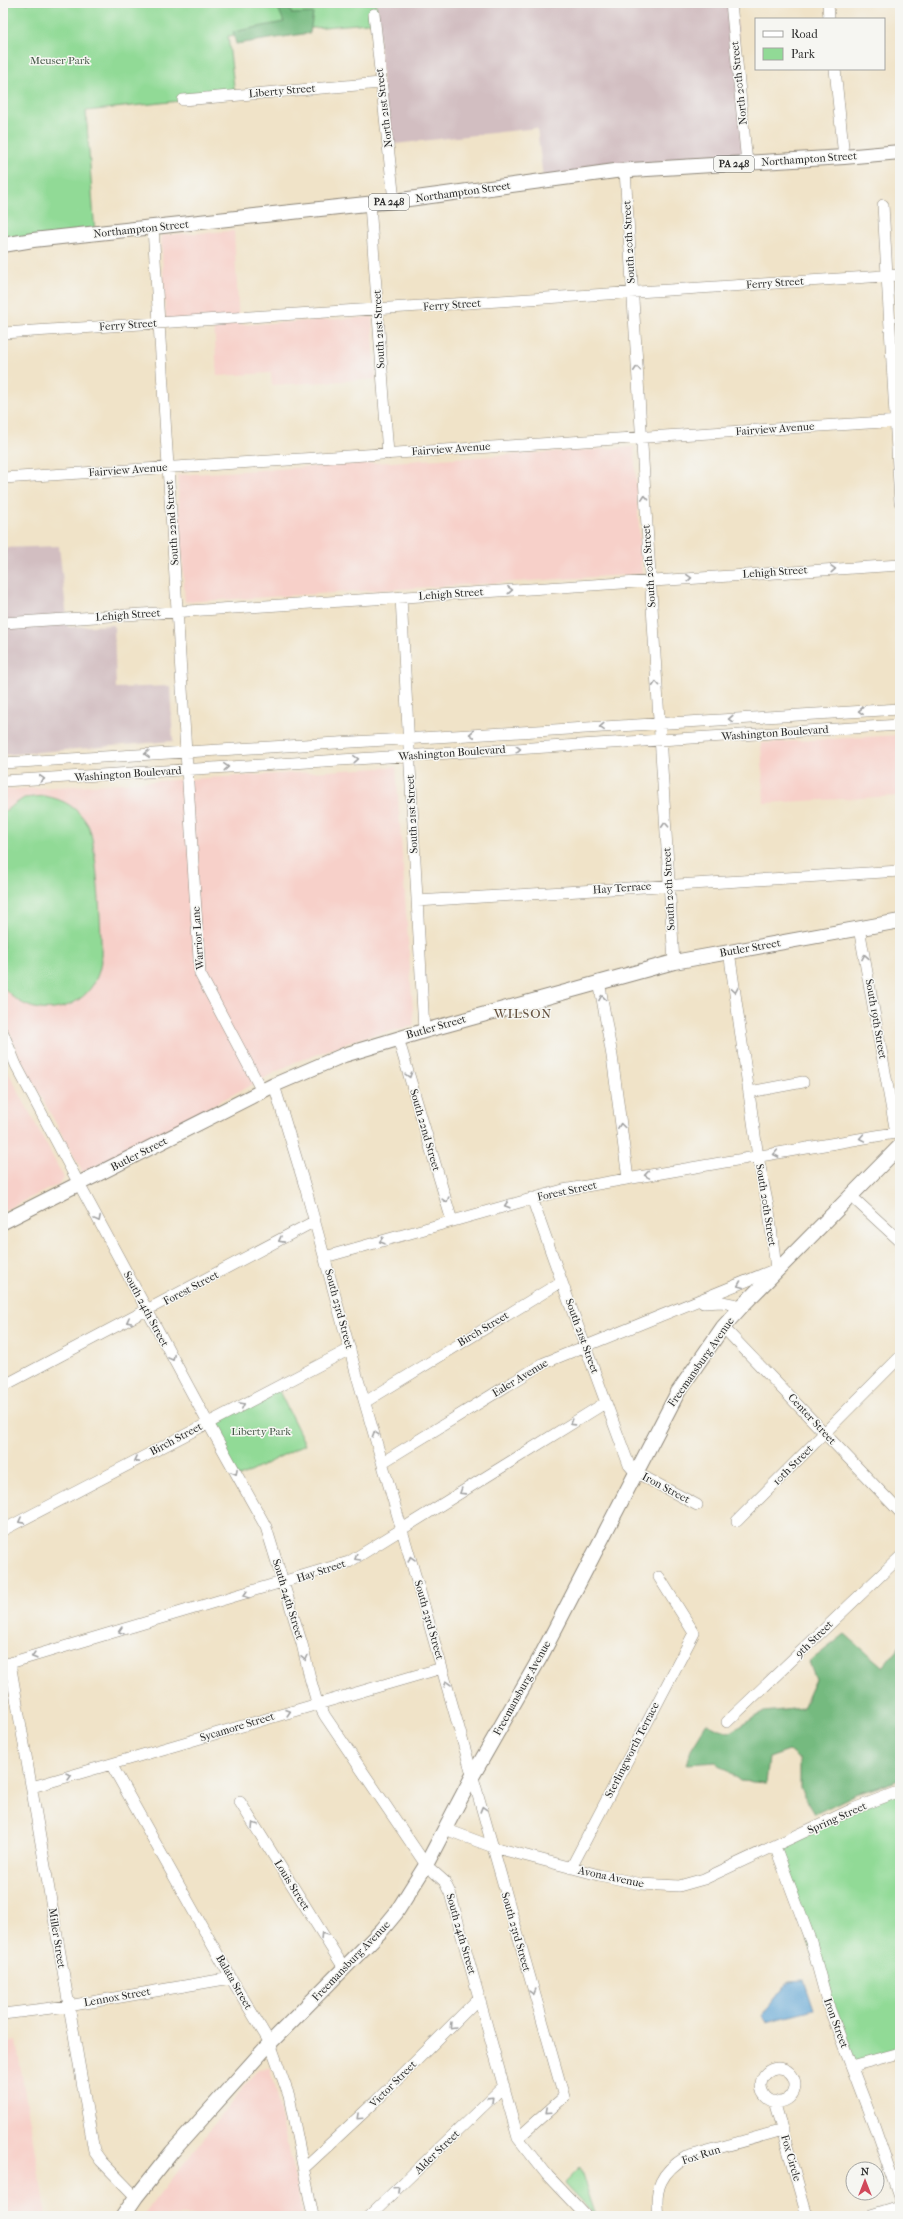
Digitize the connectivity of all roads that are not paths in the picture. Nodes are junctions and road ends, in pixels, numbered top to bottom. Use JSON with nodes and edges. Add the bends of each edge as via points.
{"nodes":[{"id":1,"x":731,"y":3,"type":"edge"},
{"id":2,"x":828,"y":3,"type":"edge"},
{"id":3,"x":374,"y":14,"type":"dead end"},
{"id":4,"x":829,"y":18,"type":"edge"},
{"id":5,"x":835,"y":70,"type":"edge"},
{"id":6,"x":381,"y":83,"type":"junction"},
{"id":7,"x":182,"y":100,"type":"dead end"},
{"id":8,"x":900,"y":152,"type":"edge"},
{"id":9,"x":844,"y":158,"type":"junction"},
{"id":10,"x":747,"y":163,"type":"junction"},
{"id":11,"x":625,"y":170,"type":"junction"},
{"id":12,"x":394,"y":201,"type":"junction"},
{"id":13,"x":370,"y":204,"type":"junction"},
{"id":14,"x":883,"y":205,"type":"dead end"},
{"id":15,"x":153,"y":228,"type":"junction"},
{"id":16,"x":3,"y":245,"type":"edge"},
{"id":17,"x":900,"y":275,"type":"edge"},
{"id":18,"x":887,"y":276,"type":"junction"},
{"id":19,"x":632,"y":292,"type":"junction"},
{"id":20,"x":379,"y":310,"type":"junction"},
{"id":21,"x":159,"y":323,"type":"junction"},
{"id":22,"x":3,"y":333,"type":"edge"},
{"id":23,"x":898,"y":421,"type":"edge"},
{"id":24,"x":641,"y":438,"type":"junction"},
{"id":25,"x":388,"y":454,"type":"junction"},
{"id":26,"x":168,"y":467,"type":"junction"},
{"id":27,"x":3,"y":478,"type":"edge"},
{"id":28,"x":900,"y":502,"type":"edge"},
{"id":29,"x":900,"y":565,"type":"edge"},
{"id":30,"x":650,"y":580,"type":"junction"},
{"id":31,"x":401,"y":597,"type":"junction"},
{"id":32,"x":177,"y":611,"type":"junction"},
{"id":33,"x":3,"y":623,"type":"edge"},
{"id":34,"x":900,"y":709,"type":"edge"},
{"id":35,"x":659,"y":723,"type":"junction"},
{"id":36,"x":900,"y":725,"type":"edge"},
{"id":37,"x":408,"y":738,"type":"junction"},
{"id":38,"x":660,"y":740,"type":"junction"},
{"id":39,"x":186,"y":752,"type":"junction"},
{"id":40,"x":409,"y":756,"type":"junction"},
{"id":41,"x":3,"y":762,"type":"edge"},
{"id":42,"x":187,"y":770,"type":"junction"},
{"id":43,"x":3,"y":781,"type":"edge"},
{"id":44,"x":900,"y":871,"type":"edge"},
{"id":45,"x":669,"y":886,"type":"junction"},
{"id":46,"x":417,"y":901,"type":"junction"},
{"id":47,"x":900,"y":921,"type":"edge"},
{"id":48,"x":859,"y":928,"type":"junction"},
{"id":49,"x":729,"y":951,"type":"junction"},
{"id":50,"x":674,"y":962,"type":"junction"},
{"id":51,"x":599,"y":981,"type":"junction"},
{"id":52,"x":424,"y":1031,"type":"junction"},
{"id":53,"x":3,"y":1033,"type":"edge"},
{"id":54,"x":398,"y":1038,"type":"junction"},
{"id":55,"x":803,"y":1082,"type":"dead end"},
{"id":56,"x":268,"y":1088,"type":"junction"},
{"id":57,"x":750,"y":1092,"type":"junction"},
{"id":58,"x":899,"y":1138,"type":"edge"},
{"id":59,"x":758,"y":1157,"type":"junction"},
{"id":60,"x":628,"y":1179,"type":"junction"},
{"id":61,"x":79,"y":1184,"type":"junction"},
{"id":62,"x":850,"y":1195,"type":"junction"},
{"id":63,"x":532,"y":1198,"type":"junction"},
{"id":64,"x":315,"y":1221,"type":"junction"},
{"id":65,"x":452,"y":1221,"type":"junction"},
{"id":66,"x":3,"y":1222,"type":"edge"},
{"id":67,"x":900,"y":1241,"type":"edge"},
{"id":68,"x":325,"y":1257,"type":"junction"},
{"id":69,"x":776,"y":1270,"type":"junction"},
{"id":70,"x":561,"y":1282,"type":"junction"},
{"id":71,"x":690,"y":1305,"type":"junction"},
{"id":72,"x":742,"y":1306,"type":"junction"},
{"id":73,"x":148,"y":1312,"type":"junction"},
{"id":74,"x":723,"y":1327,"type":"junction"},
{"id":75,"x":586,"y":1346,"type":"junction"},
{"id":76,"x":350,"y":1349,"type":"junction"},
{"id":77,"x":900,"y":1357,"type":"edge"},
{"id":78,"x":3,"y":1386,"type":"edge"},
{"id":79,"x":365,"y":1402,"type":"junction"},
{"id":80,"x":605,"y":1402,"type":"junction"},
{"id":81,"x":208,"y":1423,"type":"junction"},
{"id":82,"x":825,"y":1433,"type":"junction"},
{"id":83,"x":383,"y":1462,"type":"junction"},
{"id":84,"x":635,"y":1472,"type":"junction"},
{"id":85,"x":697,"y":1505,"type":"dead end"},
{"id":86,"x":900,"y":1512,"type":"edge"},
{"id":87,"x":737,"y":1521,"type":"dead end"},
{"id":88,"x":402,"y":1529,"type":"junction"},
{"id":89,"x":3,"y":1530,"type":"edge"},
{"id":90,"x":900,"y":1557,"type":"edge"},
{"id":91,"x":659,"y":1577,"type":"dead end"},
{"id":92,"x":283,"y":1584,"type":"junction"},
{"id":93,"x":6,"y":1664,"type":"edge"},
{"id":94,"x":442,"y":1668,"type":"junction"},
{"id":95,"x":318,"y":1703,"type":"junction"},
{"id":96,"x":727,"y":1722,"type":"dead end"},
{"id":97,"x":111,"y":1764,"type":"junction"},
{"id":98,"x":473,"y":1775,"type":"junction"},
{"id":99,"x":32,"y":1787,"type":"junction"},
{"id":100,"x":900,"y":1791,"type":"edge"},
{"id":101,"x":240,"y":1802,"type":"dead end"},
{"id":102,"x":444,"y":1829,"type":"junction"},
{"id":103,"x":775,"y":1846,"type":"junction"},
{"id":104,"x":493,"y":1847,"type":"junction"},
{"id":105,"x":426,"y":1865,"type":"junction"},
{"id":106,"x":571,"y":1868,"type":"junction"},
{"id":107,"x":344,"y":1968,"type":"junction"},
{"id":108,"x":231,"y":1978,"type":"junction"},
{"id":109,"x":479,"y":1998,"type":"junction"},
{"id":110,"x":68,"y":2006,"type":"junction"},
{"id":111,"x":3,"y":2014,"type":"edge"},
{"id":112,"x":270,"y":2044,"type":"junction"},
{"id":113,"x":900,"y":2053,"type":"edge"},
{"id":114,"x":852,"y":2066,"type":"junction"},
{"id":115,"x":504,"y":2086,"type":"junction"},
{"id":116,"x":774,"y":2101,"type":"dead end"},
{"id":117,"x":783,"y":2130,"type":"junction"},
{"id":118,"x":518,"y":2138,"type":"junction"},
{"id":119,"x":304,"y":2168,"type":"junction"},
{"id":120,"x":899,"y":2193,"type":"edge"},
{"id":121,"x":136,"y":2197,"type":"junction"},
{"id":122,"x":900,"y":2207,"type":"edge"},
{"id":123,"x":123,"y":2216,"type":"edge"},
{"id":124,"x":313,"y":2216,"type":"edge"},
{"id":125,"x":369,"y":2216,"type":"edge"},
{"id":126,"x":586,"y":2216,"type":"edge"},
{"id":127,"x":658,"y":2216,"type":"edge"},
{"id":128,"x":808,"y":2216,"type":"edge"},
{"id":129,"x":871,"y":2216,"type":"edge"}],
"edges":[{"from":1,"to":10,"type":"street","name":"North 20th Street"},
{"from":2,"to":4,"type":"street"},
{"from":3,"to":6,"type":"street","name":"North 21st Street"},
{"from":5,"to":9,"type":"street"},
{"from":6,"to":7,"type":"street","name":"Liberty Street"},
{"from":6,"to":12,"type":"street","name":"North 21st Street"},
{"from":8,"to":9,"type":"main road","name":"Northampton Street","number":"PA 248"},
{"from":9,"to":10,"type":"main road","name":"Northampton Street","number":"PA 248"},
{"from":10,"to":11,"type":"main road","name":"Northampton Street","number":"PA 248"},
{"from":11,"to":12,"type":"main road","name":"Northampton Street","number":"PA 248"},
{"from":11,"to":19,"type":"street","name":"South 20th Street"},
{"from":12,"to":13,"type":"main road","name":"Northampton Street","number":"PA 248"},
{"from":13,"to":15,"type":"main road","name":"Northampton Street","number":"PA 248"},
{"from":13,"to":20,"type":"street","name":"South 21st Street"},
{"from":14,"to":18,"type":"street"},
{"from":15,"to":16,"type":"main road","name":"Northampton Street","number":"PA 248"},
{"from":15,"to":21,"type":"street","name":"South 22nd Street"},
{"from":17,"to":18,"type":"street","name":"Ferry Street"},
{"from":18,"to":19,"type":"street","name":"Ferry Street"},
{"from":18,"to":23,"type":"street"},
{"from":19,"to":20,"type":"street","name":"Ferry Street"},
{"from":24,"to":19,"type":"street","name":"South 20th Street","one_way":true},
{"from":20,"to":21,"type":"street","name":"Ferry Street"},
{"from":20,"to":25,"type":"street","name":"South 21st Street"},
{"from":21,"to":22,"type":"street","name":"Ferry Street"},
{"from":21,"to":26,"type":"street","name":"South 22nd Street"},
{"from":23,"to":24,"type":"street","name":"Fairview Avenue"},
{"from":23,"to":28,"type":"street"},
{"from":24,"to":25,"type":"street","name":"Fairview Avenue"},
{"from":30,"to":24,"type":"street","name":"South 20th Street","one_way":true},
{"from":25,"to":26,"type":"street","name":"Fairview Avenue"},
{"from":26,"to":27,"type":"street","name":"Fairview Avenue"},
{"from":26,"to":32,"type":"street","name":"South 22nd Street"},
{"from":30,"to":29,"type":"street","name":"Lehigh Street","one_way":true},
{"from":31,"to":30,"type":"street","name":"Lehigh Street","one_way":true},
{"from":35,"to":30,"type":"street","name":"South 20th Street","one_way":true},
{"from":31,"to":32,"type":"street","name":"Lehigh Street"},
{"from":31,"to":37,"type":"street","name":"South 21st Street"},
{"from":32,"to":33,"type":"street","name":"Lehigh Street"},
{"from":32,"to":39,"type":"street","name":"South 22nd Street"},
{"from":34,"to":35,"type":"street","name":"Washington Boulevard","one_way":true},
{"from":35,"to":37,"type":"street","name":"Washington Boulevard","one_way":true},
{"from":35,"to":38,"type":"street","name":"South 20th Street"},
{"from":36,"to":38,"type":"street","name":"Washington Boulevard"},
{"from":37,"to":39,"type":"street","name":"Washington Boulevard"},
{"from":37,"to":40,"type":"street","name":"South 21st Street"},
{"from":40,"to":38,"type":"street","name":"Washington Boulevard","one_way":true},
{"from":45,"to":38,"type":"street","name":"South 20th Street","one_way":true},
{"from":39,"to":41,"type":"street","name":"Washington Boulevard","one_way":true},
{"from":39,"to":42,"type":"street","name":"South 22nd Street"},
{"from":42,"to":40,"type":"street","name":"Washington Boulevard","one_way":true},
{"from":40,"to":46,"type":"street","name":"South 21st Street"},
{"from":43,"to":42,"type":"street","name":"Washington Boulevard","one_way":true},
{"from":42,"to":56,"type":"street","name":"Warrior Lane","via":[[200,974]]},
{"from":44,"to":45,"type":"street","name":"Hay Terrace"},
{"from":45,"to":46,"type":"street","name":"Hay Terrace"},
{"from":45,"to":50,"type":"street","name":"South 20th Street"},
{"from":46,"to":52,"type":"street","name":"South 21st Street"},
{"from":47,"to":48,"type":"main road","name":"Butler Street"},
{"from":48,"to":49,"type":"main road","name":"Butler Street"},
{"from":58,"to":48,"type":"street","name":"South 19th Street","one_way":true},
{"from":49,"to":50,"type":"main road","name":"Butler Street"},
{"from":49,"to":57,"type":"street","name":"South 20th Street","one_way":true},
{"from":50,"to":51,"type":"main road","name":"Butler Street"},
{"from":51,"to":52,"type":"main road","name":"Butler Street"},
{"from":60,"to":51,"type":"street","one_way":true},
{"from":52,"to":54,"type":"main road","name":"Butler Street"},
{"from":53,"to":61,"type":"street","name":"South 24th Street","via":[[16,1065]]},
{"from":54,"to":56,"type":"main road","name":"Butler Street","via":[[344,1055]]},
{"from":54,"to":65,"type":"street","name":"South 22nd Street","one_way":true},
{"from":55,"to":57,"type":"street"},
{"from":56,"to":61,"type":"main road","name":"Butler Street"},
{"from":56,"to":64,"type":"street","name":"South 23rd Street"},
{"from":57,"to":59,"type":"street","name":"South 20th Street"},
{"from":58,"to":59,"type":"street","name":"Forest Street","one_way":true,"via":[[814,1146]]},
{"from":58,"to":62,"type":"main road","name":"Freemansburg Avenue"},
{"from":59,"to":60,"type":"street","name":"Forest Street","one_way":true},
{"from":59,"to":69,"type":"street","name":"South 20th Street"},
{"from":60,"to":63,"type":"street","name":"Forest Street"},
{"from":61,"to":66,"type":"main road","name":"Butler Street"},
{"from":61,"to":73,"type":"street","name":"South 24th Street","one_way":true},
{"from":62,"to":67,"type":"street"},
{"from":62,"to":69,"type":"main road","name":"Freemansburg Avenue"},
{"from":63,"to":65,"type":"street","name":"Forest Street","one_way":true},
{"from":63,"to":70,"type":"street","name":"South 21st Street"},
{"from":64,"to":68,"type":"street","name":"South 23rd Street"},
{"from":64,"to":73,"type":"street","name":"Forest Street","one_way":true},
{"from":65,"to":68,"type":"street","name":"Forest Street","one_way":true},
{"from":68,"to":76,"type":"street","name":"South 23rd Street"},
{"from":69,"to":71,"type":"street","name":"Ealer Avenue","one_way":true},
{"from":69,"to":72,"type":"main road","name":"Freemansburg Avenue"},
{"from":70,"to":75,"type":"street","name":"South 21st Street"},
{"from":70,"to":79,"type":"street","name":"Birch Street"},
{"from":71,"to":72,"type":"street","name":"Ealer Avenue","via":[[722,1302]]},
{"from":71,"to":75,"type":"street","name":"Ealer Avenue"},
{"from":72,"to":74,"type":"main road","name":"Freemansburg Avenue"},
{"from":73,"to":78,"type":"street","name":"Forest Street","one_way":true},
{"from":73,"to":81,"type":"street","name":"South 24th Street","one_way":true},
{"from":74,"to":82,"type":"street","name":"Center Street"},
{"from":74,"to":84,"type":"main road","name":"Freemansburg Avenue","via":[[678,1392]]},
{"from":75,"to":80,"type":"street","name":"South 21st Street"},
{"from":75,"to":83,"type":"street","name":"Ealer Avenue","via":[[544,1363]]},
{"from":76,"to":79,"type":"street","name":"South 23rd Street"},
{"from":81,"to":76,"type":"street","name":"Birch Street","one_way":true},
{"from":77,"to":82,"type":"street","name":"10th Street"},
{"from":83,"to":79,"type":"street","name":"South 23rd Street","one_way":true},
{"from":80,"to":84,"type":"street","name":"South 21st Street","via":[[629,1465]]},
{"from":80,"to":88,"type":"street","name":"Hay Street","one_way":true},
{"from":81,"to":89,"type":"street","name":"Birch Street","one_way":true},
{"from":81,"to":92,"type":"street","name":"South 24th Street","one_way":true,"via":[[266,1526]]},
{"from":82,"to":86,"type":"street","name":"Center Street"},
{"from":82,"to":87,"type":"street","name":"10th Street"},
{"from":83,"to":88,"type":"street","name":"South 23rd Street"},
{"from":84,"to":85,"type":"street","name":"Iron Street"},
{"from":84,"to":98,"type":"main road","name":"Freemansburg Avenue","via":[[541,1656]]},
{"from":88,"to":92,"type":"street","name":"Hay Street","one_way":true,"via":[[349,1562]]},
{"from":94,"to":88,"type":"street","name":"South 23rd Street","one_way":true},
{"from":90,"to":96,"type":"street","name":"9th Street"},
{"from":91,"to":106,"type":"street","name":"Sterlingworth Terrace","via":[[694,1633]]},
{"from":92,"to":93,"type":"street","name":"Hay Street","one_way":true},
{"from":92,"to":95,"type":"street","name":"South 24th Street","one_way":true},
{"from":93,"to":99,"type":"street","name":"Miller Street"},
{"from":94,"to":95,"type":"street","name":"Sycamore Street"},
{"from":98,"to":94,"type":"street","name":"South 23rd Street","one_way":true},
{"from":97,"to":95,"type":"street","name":"Sycamore Street","one_way":true},
{"from":95,"to":105,"type":"street","name":"South 24th Street"},
{"from":99,"to":97,"type":"street","name":"Sycamore Street","one_way":true},
{"from":97,"to":108,"type":"street","name":"Balata Street"},
{"from":98,"to":102,"type":"main road","name":"Freemansburg Avenue"},
{"from":104,"to":98,"type":"street","name":"South 23rd Street","one_way":true},
{"from":99,"to":110,"type":"street","name":"Miller Street"},
{"from":100,"to":103,"type":"street","name":"Spring Street","via":[[853,1809]]},
{"from":107,"to":101,"type":"street","name":"Louis Street","one_way":true},
{"from":102,"to":104,"type":"street","name":"Avona Avenue"},
{"from":102,"to":105,"type":"main road","name":"Freemansburg Avenue"},
{"from":103,"to":106,"type":"street","name":"Avona Avenue","via":[[696,1882],[679,1886],[641,1884]]},
{"from":103,"to":114,"type":"street","name":"Iron Street","via":[[802,1918],[828,2005]]},
{"from":104,"to":106,"type":"street","name":"Avona Avenue"},
{"from":104,"to":118,"type":"street","name":"South 23rd Street","one_way":true,"via":[[564,2097]]},
{"from":105,"to":107,"type":"main road","name":"Freemansburg Avenue","via":[[390,1922]]},
{"from":105,"to":109,"type":"street","name":"South 24th Street","via":[[444,1881],[450,1893]]},
{"from":107,"to":112,"type":"main road","name":"Freemansburg Avenue"},
{"from":108,"to":110,"type":"street","name":"Lennox Street"},
{"from":108,"to":112,"type":"street","name":"Balata Street"},
{"from":109,"to":115,"type":"street","name":"South 24th Street"},
{"from":109,"to":119,"type":"street","name":"Victor Street","one_way":true,"via":[[375,2102]]},
{"from":110,"to":111,"type":"street","name":"Lennox Street"},
{"from":110,"to":121,"type":"street","name":"Miller Street","via":[[94,2151],[101,2162]]},
{"from":112,"to":119,"type":"street","name":"Balata Street","via":[[289,2096]]},
{"from":112,"to":121,"type":"main road","name":"Freemansburg Avenue","via":[[172,2152]]},
{"from":113,"to":114,"type":"street"},
{"from":114,"to":120,"type":"street","name":"Iron Street"},
{"from":115,"to":118,"type":"street","name":"South 24th Street"},
{"from":125,"to":115,"type":"street","name":"Alder Street","one_way":true},
{"from":116,"to":117,"type":"street","name":"Fox Circle"},
{"from":117,"to":127,"type":"street","name":"Fox Run","via":[[686,2157],[673,2165],[663,2176],[657,2191]]},
{"from":117,"to":128,"type":"street","name":"Fox Circle"},
{"from":118,"to":126,"type":"street","name":"South 24th Street"},
{"from":119,"to":124,"type":"street","name":"Balata Street"},
{"from":121,"to":123,"type":"main road","name":"Freemansburg Avenue"},
{"from":122,"to":129,"type":"street"}]}
